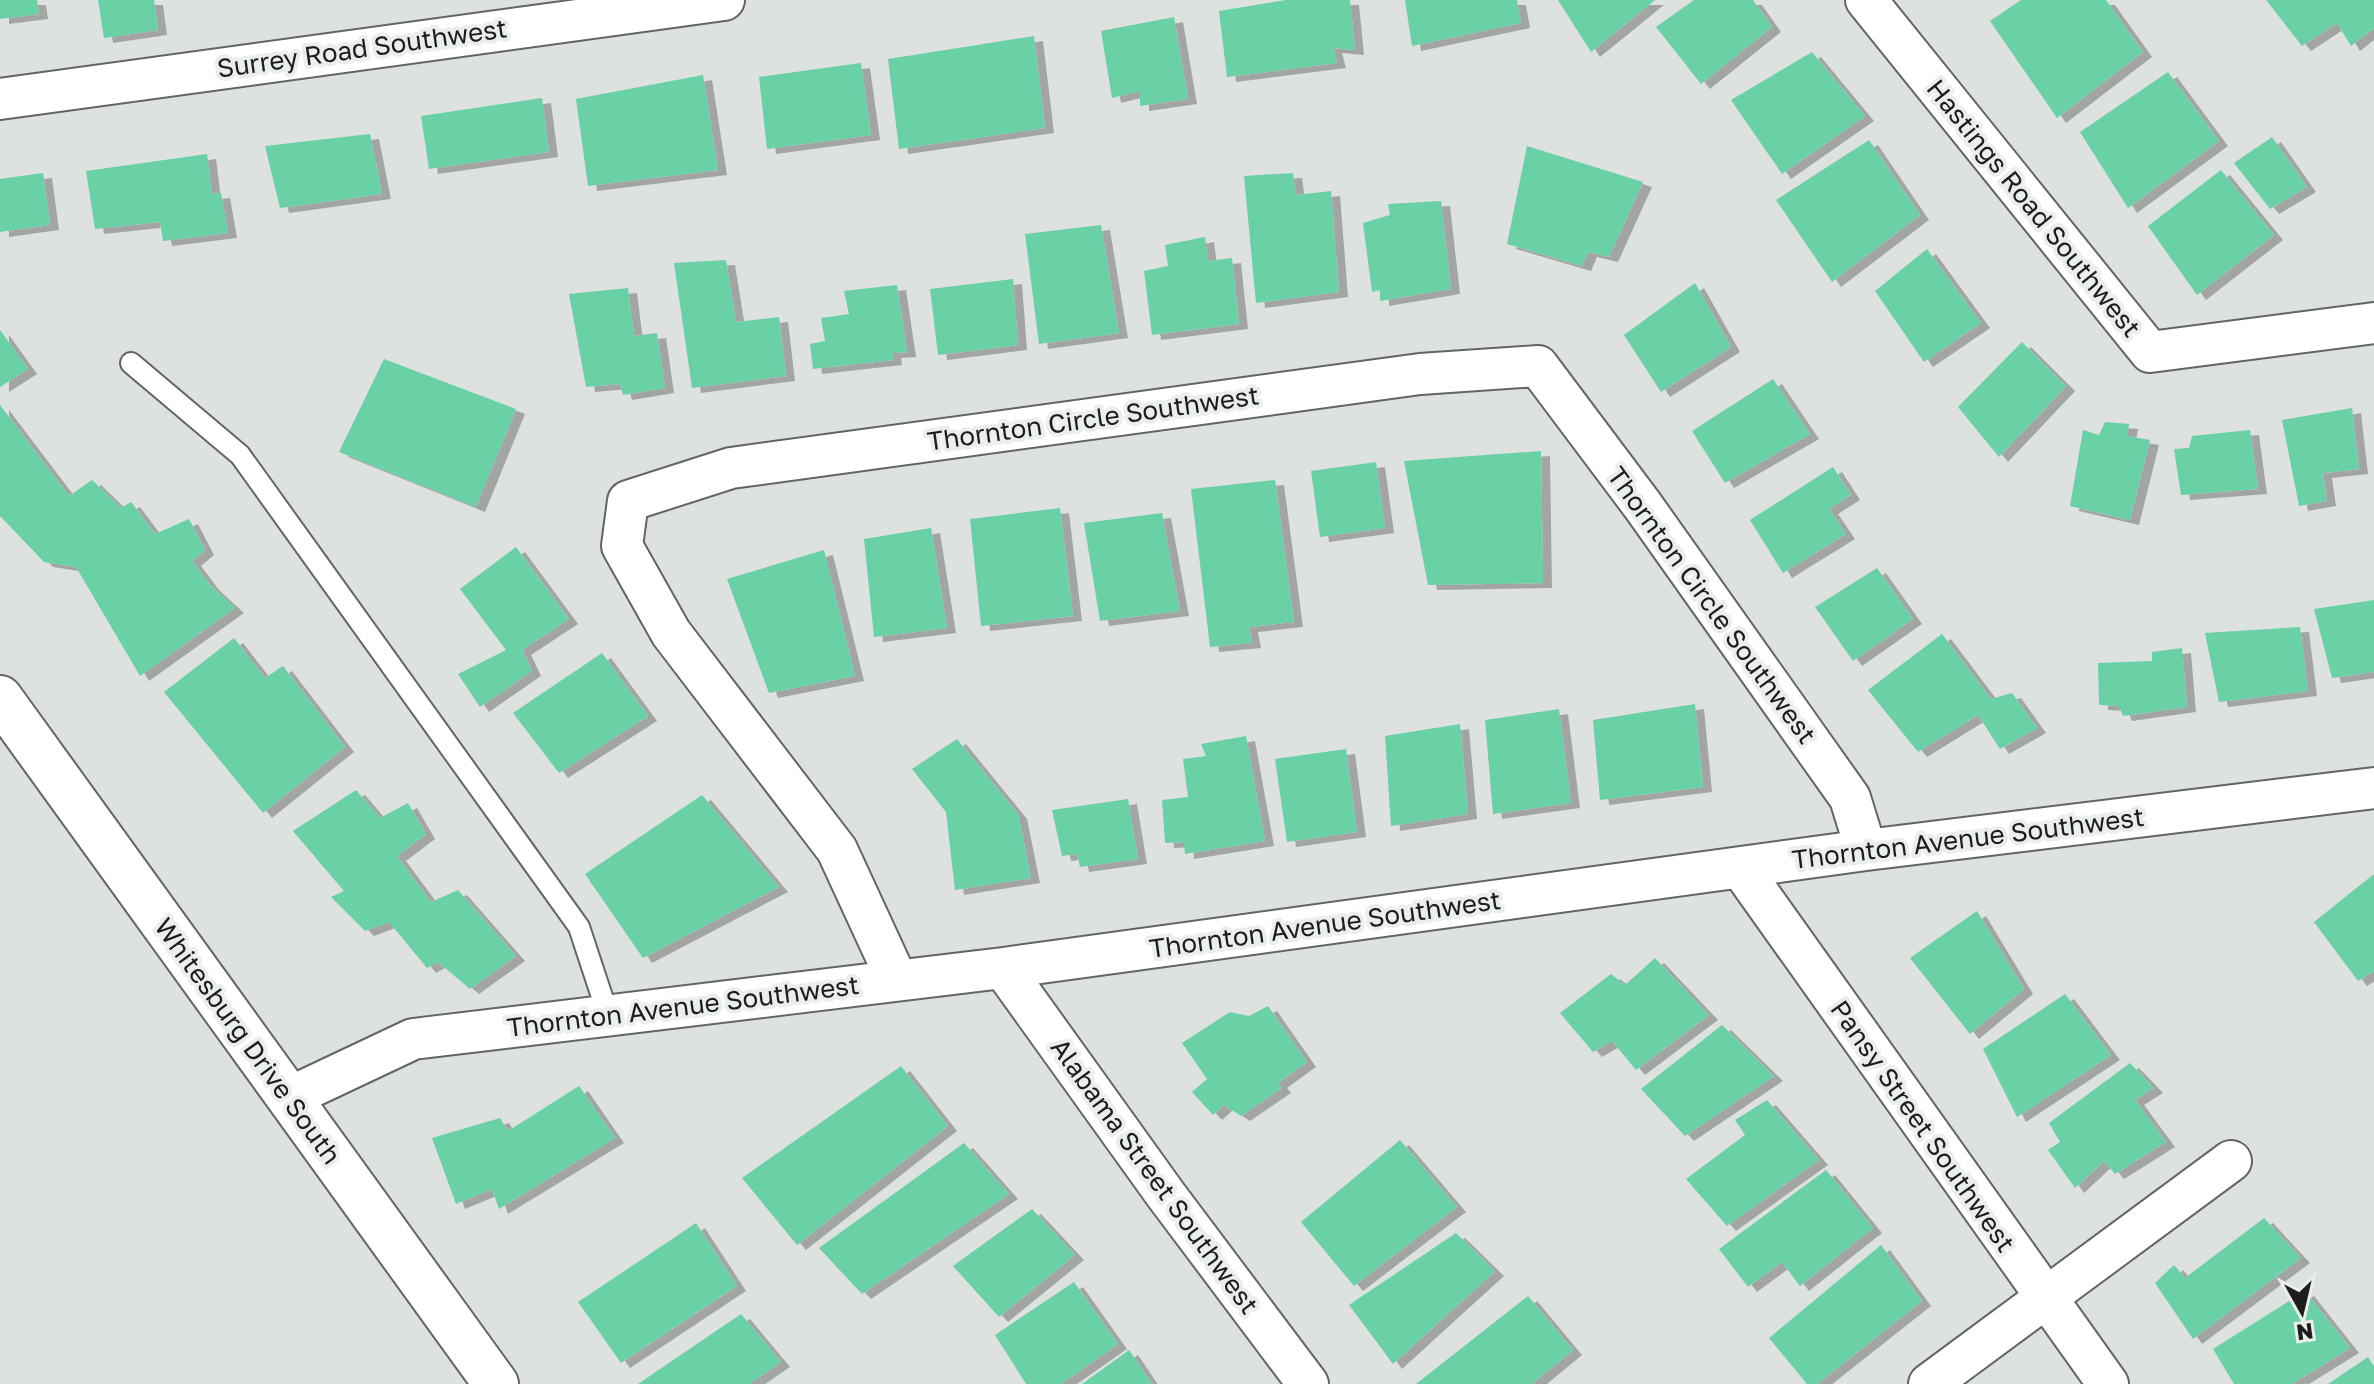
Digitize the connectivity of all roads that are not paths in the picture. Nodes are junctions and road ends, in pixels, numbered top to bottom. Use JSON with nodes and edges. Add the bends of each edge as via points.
{"nodes":[{"id":1,"x":724,"y":0,"type":"edge"},
{"id":2,"x":1866,"y":0,"type":"edge"},
{"id":3,"x":465,"y":16,"type":"edge"},
{"id":4,"x":0,"y":99,"type":"edge"},
{"id":5,"x":2374,"y":323,"type":"edge"},
{"id":6,"x":131,"y":363,"type":"dead end"},
{"id":7,"x":0,"y":698,"type":"edge"},
{"id":8,"x":2374,"y":788,"type":"edge"},
{"id":9,"x":1866,"y":850,"type":"junction"},
{"id":10,"x":1740,"y":867,"type":"junction"},
{"id":11,"x":1003,"y":968,"type":"junction"},
{"id":12,"x":897,"y":980,"type":"junction"},
{"id":13,"x":608,"y":1015,"type":"junction"},
{"id":14,"x":288,"y":1098,"type":"junction"},
{"id":15,"x":2231,"y":1161,"type":"dead end"},
{"id":16,"x":2044,"y":1297,"type":"junction"},
{"id":17,"x":496,"y":1384,"type":"edge"},
{"id":18,"x":1308,"y":1384,"type":"edge"},
{"id":19,"x":1929,"y":1384,"type":"edge"},
{"id":20,"x":2108,"y":1384,"type":"edge"}],
"edges":[{"from":1,"to":3,"type":"street","name":"Surrey Road Southwest"},
{"from":2,"to":5,"type":"street","name":"Hastings Road Southwest","via":[[2150,352]]},
{"from":3,"to":4,"type":"street","name":"Surrey Road Southwest"},
{"from":6,"to":13,"type":"lane","via":[[240,455],[579,927]]},
{"from":7,"to":14,"type":"main road","name":"Whitesburg Drive South"},
{"from":8,"to":9,"type":"street","name":"Thornton Avenue Southwest"},
{"from":9,"to":10,"type":"street","name":"Thornton Avenue Southwest"},
{"from":9,"to":12,"type":"street","name":"Thornton Circle Southwest","via":[[1850,798],[1538,366],[1420,374],[731,468],[628,501],[622,546],[671,633],[837,850]]},
{"from":10,"to":11,"type":"street","name":"Thornton Avenue Southwest"},
{"from":10,"to":16,"type":"street","name":"Pansy Street Southwest"},
{"from":11,"to":12,"type":"street","name":"Thornton Avenue Southwest"},
{"from":11,"to":18,"type":"street","name":"Alabama Street Southwest"},
{"from":12,"to":13,"type":"street","name":"Thornton Avenue Southwest"},
{"from":13,"to":14,"type":"street","name":"Thornton Avenue Southwest","via":[[413,1039]]},
{"from":14,"to":17,"type":"main road","name":"Whitesburg Drive South"},
{"from":15,"to":16,"type":"street"},
{"from":16,"to":19,"type":"street"},
{"from":16,"to":20,"type":"street","name":"Pansy Street Southwest"}]}
